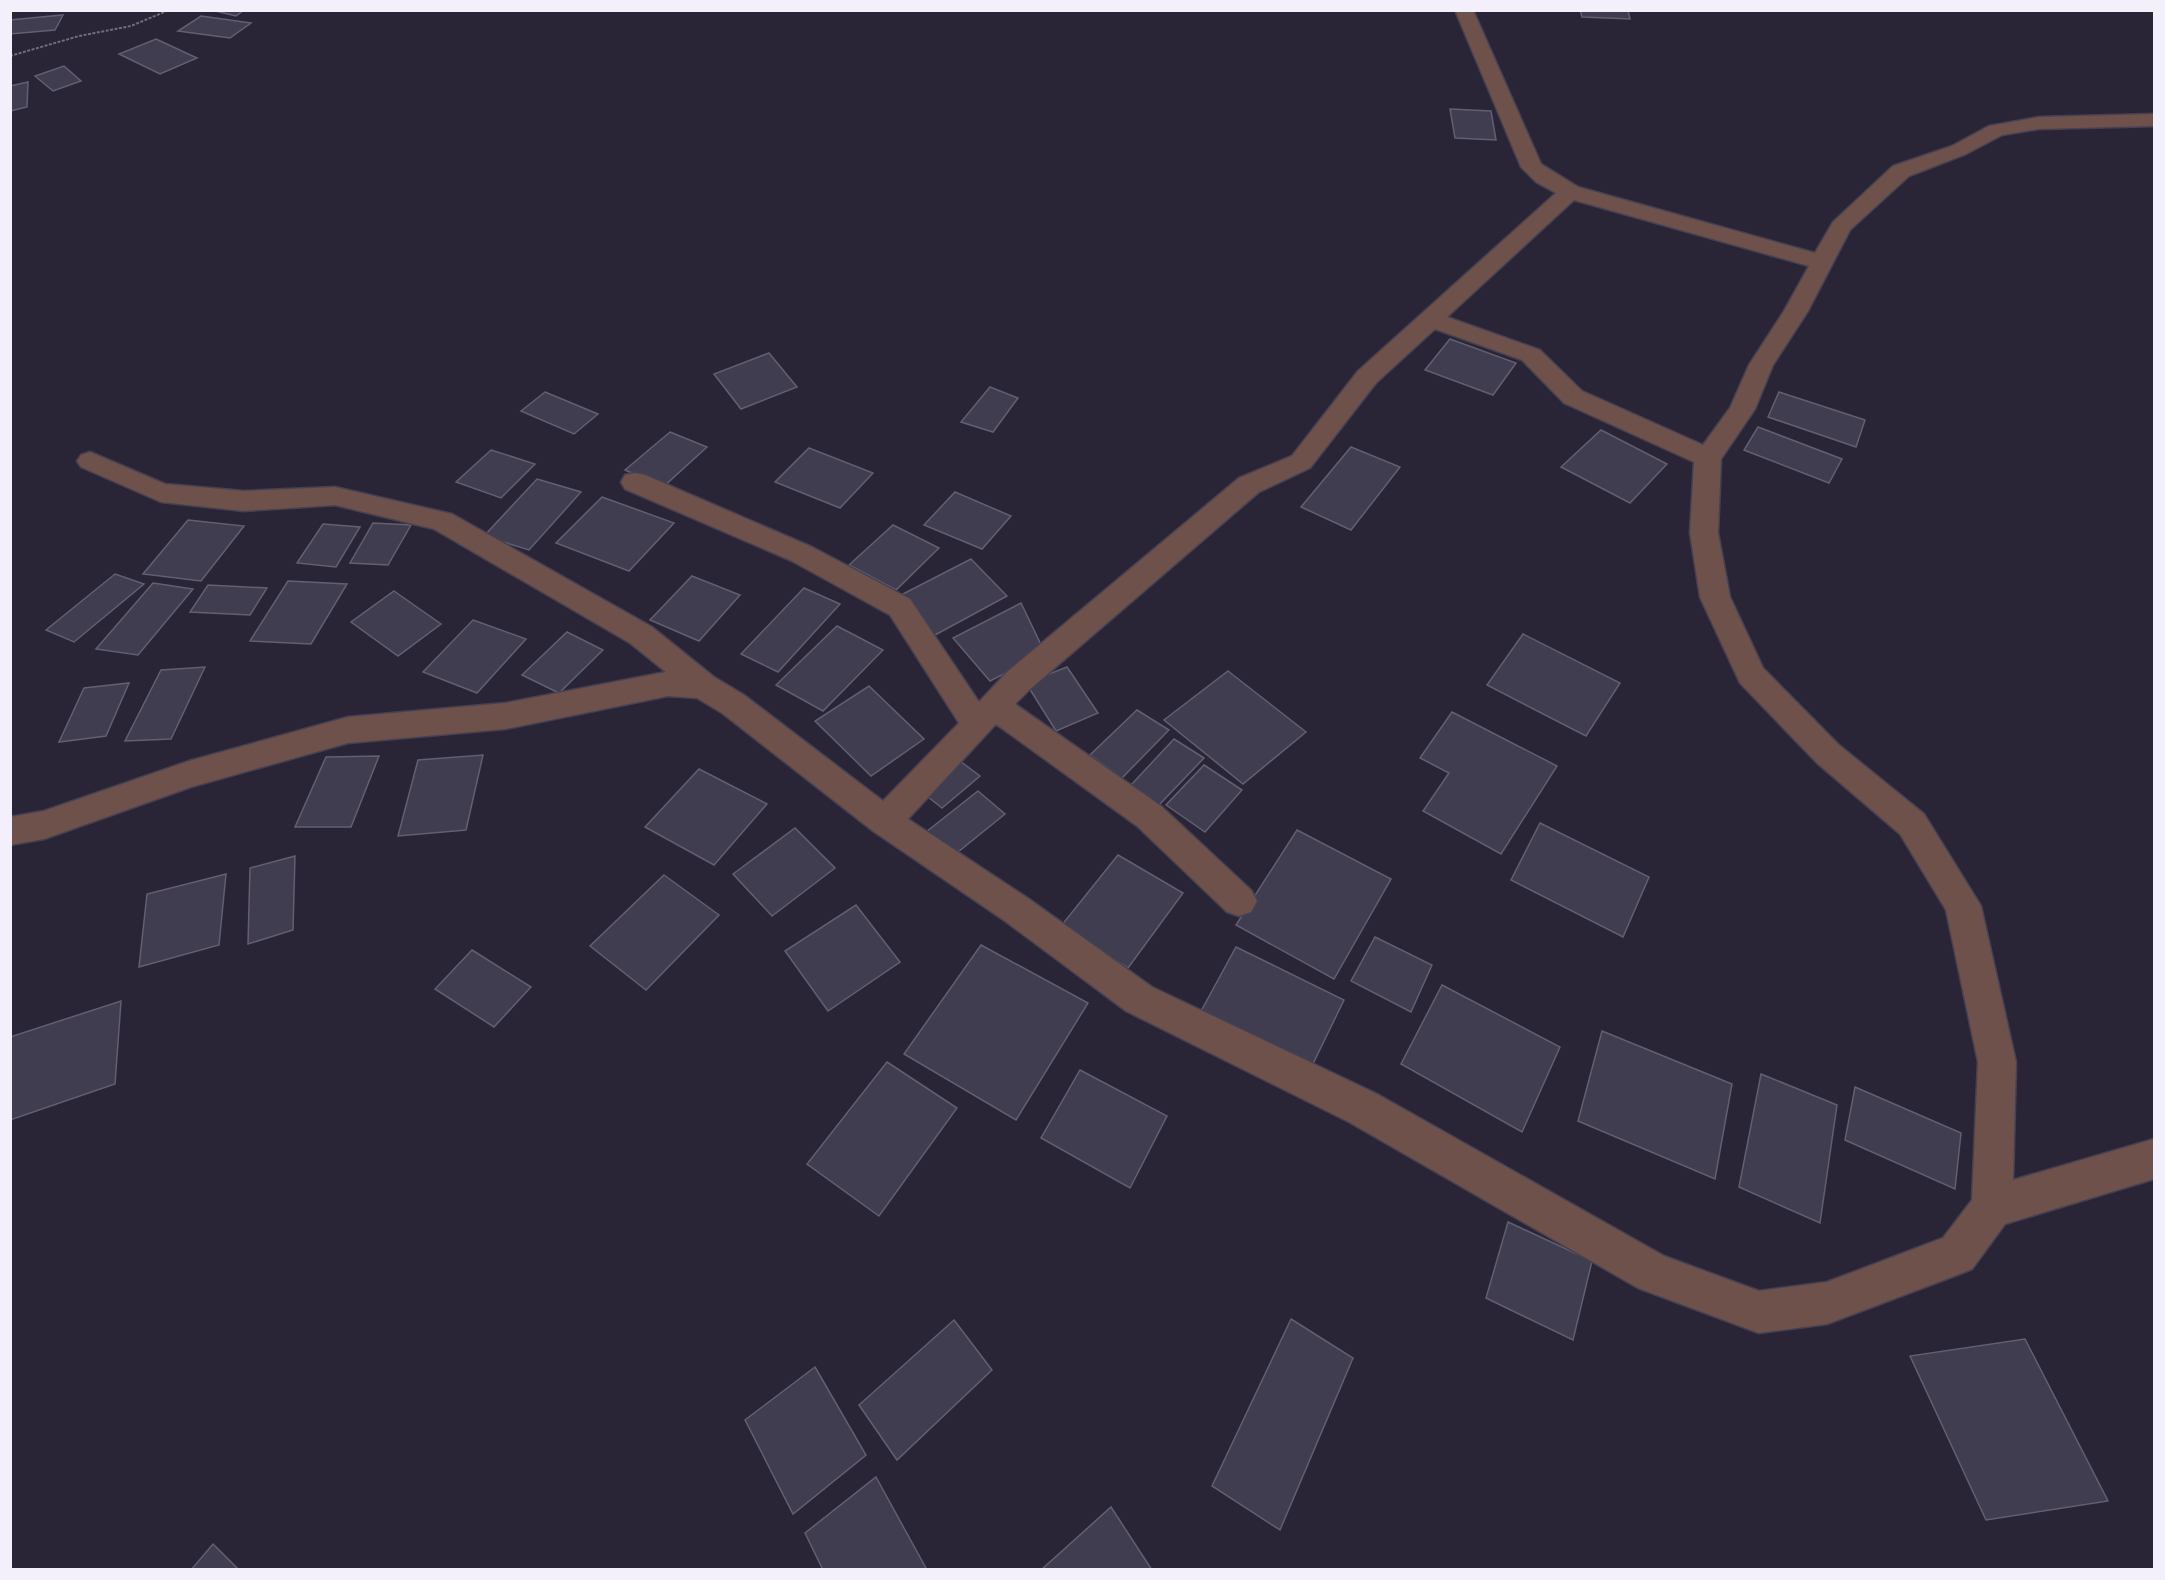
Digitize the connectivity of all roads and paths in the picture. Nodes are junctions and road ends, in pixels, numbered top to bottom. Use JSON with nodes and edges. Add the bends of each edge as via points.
{"nodes":[{"id":1,"x":169,"y":10,"type":"edge"},
{"id":2,"x":1464,"y":10,"type":"edge"},
{"id":3,"x":10,"y":56,"type":"edge"},
{"id":4,"x":2154,"y":120,"type":"edge"},
{"id":5,"x":1569,"y":192,"type":"junction"},
{"id":6,"x":1821,"y":262,"type":"junction"},
{"id":7,"x":1431,"y":318,"type":"junction"},
{"id":8,"x":1708,"y":458,"type":"junction"},
{"id":9,"x":90,"y":461,"type":"dead end"},
{"id":10,"x":635,"y":482,"type":"dead end"},
{"id":11,"x":703,"y":687,"type":"junction"},
{"id":12,"x":986,"y":716,"type":"junction"},
{"id":13,"x":885,"y":821,"type":"junction"},
{"id":14,"x":10,"y":831,"type":"edge"},
{"id":15,"x":1239,"y":901,"type":"dead end"},
{"id":16,"x":2154,"y":1159,"type":"edge"},
{"id":17,"x":1992,"y":1206,"type":"junction"}],
"edges":[{"from":1,"to":3,"type":"path","via":[[131,26]]},
{"from":2,"to":5,"type":"street","via":[[1532,167]]},
{"from":4,"to":6,"type":"street","via":[[2039,123],[1996,130],[1959,150],[1901,171],[1841,227]]},
{"from":5,"to":6,"type":"street"},
{"from":5,"to":7,"type":"street"},
{"from":6,"to":8,"type":"street","via":[[1796,311],[1761,365],[1742,409]]},
{"from":7,"to":8,"type":"street","via":[[1531,356],[1573,397]]},
{"from":7,"to":12,"type":"street","via":[[1367,377],[1301,462],[1249,484],[1018,681]]},
{"from":8,"to":17,"type":"street","via":[[1704,533],[1714,597],[1751,675],[1828,754],[1912,824],[1963,906],[1997,1062]]},
{"from":9,"to":11,"type":"street","via":[[160,493],[244,501],[335,496],[442,521],[641,635]]},
{"from":10,"to":12,"type":"street","via":[[802,554],[900,607]]},
{"from":11,"to":13,"type":"street","via":[[734,704]]},
{"from":11,"to":14,"type":"street","via":[[668,684],[505,716],[348,730],[189,774],[44,825]]},
{"from":12,"to":13,"type":"street"},
{"from":12,"to":15,"type":"street","via":[[1149,816]]},
{"from":13,"to":17,"type":"street","via":[[1139,999],[1363,1108],[1653,1273],[1759,1312],[1827,1303],[1957,1254]]},
{"from":16,"to":17,"type":"street"}]}
